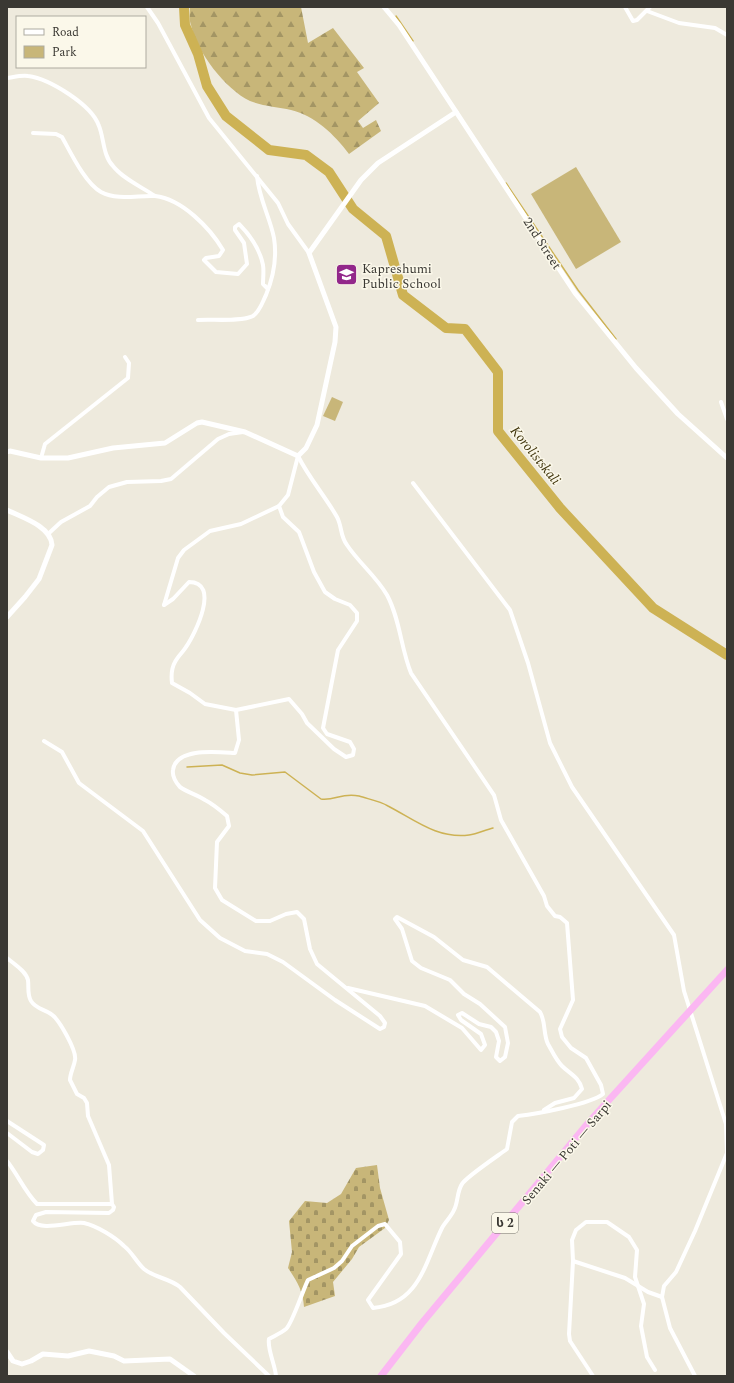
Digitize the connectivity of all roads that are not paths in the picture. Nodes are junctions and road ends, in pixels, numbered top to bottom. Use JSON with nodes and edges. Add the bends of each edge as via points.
{"nodes":[{"id":1,"x":147,"y":7,"type":"edge"},
{"id":2,"x":384,"y":7,"type":"edge"},
{"id":3,"x":625,"y":7,"type":"edge"},
{"id":4,"x":650,"y":7,"type":"edge"},
{"id":5,"x":647,"y":11,"type":"junction"},
{"id":6,"x":727,"y":35,"type":"edge"},
{"id":7,"x":7,"y":78,"type":"edge"},
{"id":8,"x":456,"y":112,"type":"junction"},
{"id":9,"x":33,"y":133,"type":"dead end"},
{"id":10,"x":257,"y":176,"type":"junction"},
{"id":11,"x":156,"y":196,"type":"junction"},
{"id":12,"x":309,"y":253,"type":"junction"},
{"id":13,"x":268,"y":289,"type":"junction"},
{"id":14,"x":198,"y":320,"type":"dead end"},
{"id":15,"x":125,"y":357,"type":"dead end"},
{"id":16,"x":721,"y":402,"type":"dead end"},
{"id":17,"x":727,"y":419,"type":"edge"},
{"id":18,"x":245,"y":432,"type":"junction"},
{"id":19,"x":8,"y":451,"type":"edge"},
{"id":20,"x":298,"y":456,"type":"junction"},
{"id":21,"x":41,"y":458,"type":"junction"},
{"id":22,"x":727,"y":458,"type":"edge"},
{"id":23,"x":413,"y":483,"type":"dead end"},
{"id":24,"x":278,"y":506,"type":"junction"},
{"id":25,"x":7,"y":510,"type":"edge"},
{"id":26,"x":48,"y":534,"type":"junction"},
{"id":27,"x":7,"y":616,"type":"edge"},
{"id":28,"x":236,"y":710,"type":"junction"},
{"id":29,"x":44,"y":741,"type":"dead end"},
{"id":30,"x":7,"y":958,"type":"edge"},
{"id":31,"x":727,"y":970,"type":"edge"},
{"id":32,"x":347,"y":988,"type":"junction"},
{"id":33,"x":542,"y":1111,"type":"junction"},
{"id":34,"x":7,"y":1121,"type":"edge"},
{"id":35,"x":7,"y":1133,"type":"edge"},
{"id":36,"x":7,"y":1161,"type":"edge"},
{"id":37,"x":112,"y":1204,"type":"junction"},
{"id":38,"x":573,"y":1261,"type":"junction"},
{"id":39,"x":638,"y":1286,"type":"junction"},
{"id":40,"x":662,"y":1297,"type":"junction"},
{"id":41,"x":7,"y":1352,"type":"edge"},
{"id":42,"x":655,"y":1370,"type":"dead end"},
{"id":43,"x":194,"y":1376,"type":"edge"},
{"id":44,"x":269,"y":1376,"type":"edge"},
{"id":45,"x":276,"y":1376,"type":"edge"},
{"id":46,"x":381,"y":1376,"type":"edge"},
{"id":47,"x":593,"y":1376,"type":"edge"},
{"id":48,"x":696,"y":1376,"type":"edge"}],
"edges":[{"from":1,"to":10,"type":"street","via":[[158,22],[209,118]]},
{"from":2,"to":8,"type":"street","name":"2nd Street","via":[[399,25]]},
{"from":3,"to":5,"type":"street","via":[[633,21]]},
{"from":4,"to":5,"type":"street"},
{"from":5,"to":6,"type":"street","via":[[679,23],[715,28]]},
{"from":7,"to":11,"type":"street","via":[[27,76],[44,80],[63,90],[91,112],[99,124],[112,166],[120,174]]},
{"from":8,"to":12,"type":"street","via":[[378,163],[361,180]]},
{"from":8,"to":22,"type":"street","name":"2nd Street","via":[[575,293],[636,368],[678,414]]},
{"from":9,"to":11,"type":"street","via":[[56,134],[62,138],[91,184],[100,191],[123,197]]},
{"from":10,"to":12,"type":"street","via":[[278,203],[288,224]]},
{"from":10,"to":13,"type":"street","via":[[258,193],[274,238],[274,257]]},
{"from":11,"to":13,"type":"street","via":[[194,216],[216,238],[223,252],[219,256],[204,260],[216,272],[238,274],[247,264],[244,243],[235,230],[239,224],[249,234],[258,251],[264,266],[263,284]]},
{"from":12,"to":20,"type":"street","via":[[336,327],[317,425],[306,448]]},
{"from":13,"to":14,"type":"street","via":[[259,312],[252,316]]},
{"from":15,"to":21,"type":"street","via":[[129,363],[128,378],[45,444]]},
{"from":16,"to":17,"type":"street"},
{"from":18,"to":20,"type":"street"},
{"from":18,"to":21,"type":"street","via":[[202,422],[165,443],[113,448],[68,458]]},
{"from":18,"to":26,"type":"street","via":[[229,434],[218,439],[172,479],[127,482],[109,488],[90,506],[61,522]]},
{"from":19,"to":21,"type":"street"},
{"from":20,"to":24,"type":"street","via":[[288,495]]},
{"from":20,"to":33,"type":"street","via":[[338,518],[342,538],[387,596],[411,673],[494,796],[502,820],[547,906],[555,916],[567,923],[573,1000],[560,1030],[571,1048],[586,1058],[601,1085],[603,1094],[581,1103]]},
{"from":23,"to":40,"type":"street","via":[[510,610],[550,743],[572,787],[674,935],[684,990],[726,1124],[727,1153],[695,1231],[676,1272],[664,1286]]},
{"from":24,"to":28,"type":"street","via":[[241,524],[210,530],[184,550],[178,558],[164,605],[189,582],[199,585],[204,591],[205,600],[197,627],[174,662],[170,674],[172,683],[205,704]]},
{"from":24,"to":28,"type":"street","via":[[283,517],[299,532],[314,572],[325,592],[350,605],[357,613],[357,621],[338,650],[323,728],[327,734],[350,742],[354,749],[353,755],[346,757],[334,749],[307,723],[289,699]]},
{"from":25,"to":26,"type":"street","via":[[42,528]]},
{"from":26,"to":27,"type":"street","via":[[52,539],[52,545],[39,579]]},
{"from":28,"to":32,"type":"street","via":[[239,740],[235,753],[208,752],[182,756],[175,763],[173,771],[174,778],[180,786],[212,804],[227,816],[229,826],[217,842],[215,888],[222,900],[256,921],[270,921],[297,912],[304,919],[310,949],[317,964]]},
{"from":29,"to":32,"type":"street","via":[[62,752],[79,783],[143,831],[200,920],[220,938],[245,951],[267,954],[283,962],[335,1000],[380,1028],[384,1027],[380,1016]]},
{"from":30,"to":37,"type":"street","via":[[21,969],[28,979],[28,996],[32,1003],[51,1013],[66,1034],[76,1058],[70,1080],[77,1094],[87,1103],[88,1116],[109,1165]]},
{"from":31,"to":46,"type":"highway","name":"Senaki — Poti — Sarpi","number":"ს 2","via":[[589,1122]]},
{"from":32,"to":33,"type":"street","via":[[425,1006],[462,1028],[481,1050],[485,1045],[480,1034],[461,1020],[458,1015],[462,1013],[479,1024],[491,1027],[499,1040],[496,1057],[500,1061],[505,1057],[508,1043],[505,1027],[450,980],[421,968],[412,961],[402,929],[395,919],[400,917],[434,937],[463,960],[487,967],[540,1012],[544,1019],[544,1035],[549,1046],[562,1066],[580,1083],[582,1089],[574,1098],[555,1102]]},
{"from":33,"to":45,"type":"street","via":[[518,1116],[512,1122],[507,1149],[462,1184],[454,1210],[442,1226],[417,1285],[397,1301],[373,1308],[368,1300],[401,1254],[400,1242],[385,1224],[378,1226],[352,1246],[334,1268],[308,1280],[287,1329],[269,1339],[268,1345],[276,1364]]},
{"from":34,"to":35,"type":"street","via":[[44,1145],[43,1150],[38,1154],[32,1152]]},
{"from":36,"to":37,"type":"street","via":[[37,1204]]},
{"from":37,"to":44,"type":"street","via":[[113,1210],[109,1213],[46,1212],[36,1215],[33,1221],[43,1226],[84,1223],[116,1239],[152,1275],[173,1281],[180,1287]]},
{"from":38,"to":39,"type":"street","via":[[625,1278]]},
{"from":38,"to":39,"type":"street","via":[[572,1240],[576,1230],[586,1222],[607,1222],[629,1237],[637,1250],[635,1278]]},
{"from":38,"to":47,"type":"street","via":[[570,1341]]},
{"from":39,"to":40,"type":"street"},
{"from":39,"to":42,"type":"street","via":[[644,1304],[641,1326],[647,1357]]},
{"from":40,"to":48,"type":"street","via":[[670,1328]]},
{"from":41,"to":43,"type":"street","via":[[13,1360],[22,1364],[32,1362],[43,1354],[68,1356],[89,1351],[114,1356],[124,1361],[170,1359]]}]}
